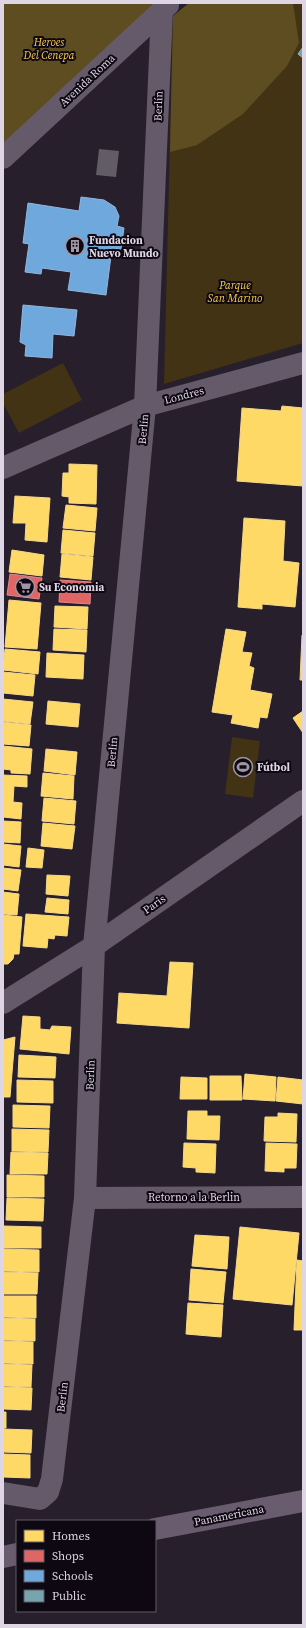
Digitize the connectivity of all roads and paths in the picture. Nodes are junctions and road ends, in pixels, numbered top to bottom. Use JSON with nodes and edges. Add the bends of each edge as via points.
{"nodes":[{"id":1,"x":166,"y":7,"type":"edge"},
{"id":2,"x":3,"y":158,"type":"edge"},
{"id":3,"x":303,"y":363,"type":"edge"},
{"id":4,"x":145,"y":406,"type":"junction"},
{"id":5,"x":3,"y":468,"type":"edge"},
{"id":6,"x":303,"y":801,"type":"edge"},
{"id":7,"x":94,"y":946,"type":"junction"},
{"id":8,"x":3,"y":1003,"type":"edge"},
{"id":9,"x":303,"y":1197,"type":"edge"},
{"id":10,"x":85,"y":1198,"type":"junction"},
{"id":11,"x":3,"y":1493,"type":"edge"},
{"id":12,"x":303,"y":1501,"type":"edge"},
{"id":13,"x":156,"y":1529,"type":"edge"},
{"id":14,"x":3,"y":1545,"type":"edge"},
{"id":15,"x":16,"y":1546,"type":"edge"},
{"id":16,"x":16,"y":1554,"type":"edge"},
{"id":17,"x":3,"y":1557,"type":"edge"}],
"edges":[{"from":1,"to":2,"type":"street","name":"Avenida Roma"},
{"from":1,"to":4,"type":"street","name":"Berlín"},
{"from":3,"to":4,"type":"street","name":"Londres"},
{"from":4,"to":5,"type":"street","name":"Londres"},
{"from":4,"to":7,"type":"street","name":"Berlín"},
{"from":6,"to":7,"type":"street","name":"Paris"},
{"from":7,"to":8,"type":"street","name":"Paris"},
{"from":7,"to":10,"type":"street","name":"Berlín"},
{"from":9,"to":10,"type":"street","name":"Retorno a la Berlin"},
{"from":10,"to":11,"type":"street","name":"Berlín","via":[[52,1479],[48,1492],[40,1499]]},
{"from":12,"to":13,"type":"main road","name":"Panamericana"},
{"from":14,"to":15,"type":"street"},
{"from":16,"to":17,"type":"main road"}]}
